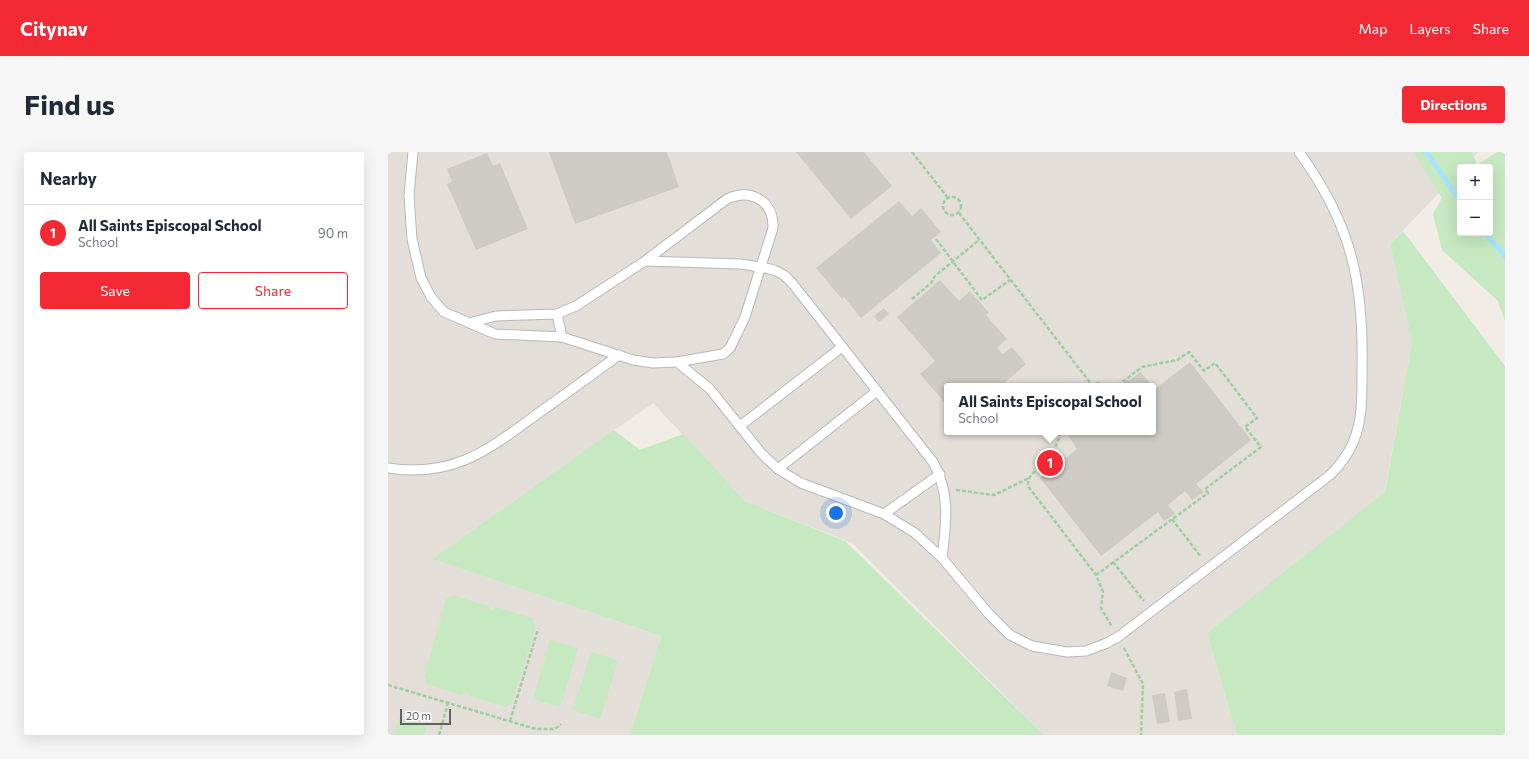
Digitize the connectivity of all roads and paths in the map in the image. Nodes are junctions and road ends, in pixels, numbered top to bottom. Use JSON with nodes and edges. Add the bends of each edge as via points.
{"nodes":[{"id":1,"x":413,"y":152,"type":"edge"},
{"id":2,"x":912,"y":152,"type":"edge"},
{"id":3,"x":1299,"y":152,"type":"edge"},
{"id":4,"x":948,"y":198,"type":"junction"},
{"id":5,"x":959,"y":214,"type":"junction"},
{"id":6,"x":936,"y":239,"type":"dead end"},
{"id":7,"x":979,"y":240,"type":"junction"},
{"id":8,"x":645,"y":261,"type":"junction"},
{"id":9,"x":953,"y":262,"type":"junction"},
{"id":10,"x":761,"y":267,"type":"junction"},
{"id":11,"x":1010,"y":280,"type":"junction"},
{"id":12,"x":912,"y":299,"type":"dead end"},
{"id":13,"x":557,"y":314,"type":"junction"},
{"id":14,"x":469,"y":323,"type":"junction"},
{"id":15,"x":562,"y":336,"type":"junction"},
{"id":16,"x":842,"y":347,"type":"junction"},
{"id":17,"x":619,"y":355,"type":"junction"},
{"id":18,"x":677,"y":362,"type":"junction"},
{"id":19,"x":1089,"y":383,"type":"edge"},
{"id":20,"x":1121,"y":383,"type":"edge"},
{"id":21,"x":877,"y":391,"type":"junction"},
{"id":22,"x":740,"y":426,"type":"junction"},
{"id":23,"x":1059,"y":435,"type":"edge"},
{"id":24,"x":388,"y":468,"type":"edge"},
{"id":25,"x":778,"y":469,"type":"junction"},
{"id":26,"x":940,"y":474,"type":"junction"},
{"id":27,"x":1029,"y":478,"type":"junction"},
{"id":28,"x":945,"y":489,"type":"junction"},
{"id":29,"x":884,"y":514,"type":"junction"},
{"id":30,"x":1172,"y":519,"type":"junction"},
{"id":31,"x":942,"y":558,"type":"junction"},
{"id":32,"x":1113,"y":562,"type":"junction"},
{"id":33,"x":1210,"y":568,"type":"junction"},
{"id":34,"x":1096,"y":575,"type":"junction"},
{"id":35,"x":1152,"y":611,"type":"junction"},
{"id":36,"x":1112,"y":627,"type":"dead end"},
{"id":37,"x":538,"y":629,"type":"dead end"},
{"id":38,"x":1124,"y":648,"type":"dead end"},
{"id":39,"x":388,"y":684,"type":"edge"},
{"id":40,"x":448,"y":703,"type":"junction"},
{"id":41,"x":510,"y":721,"type":"junction"},
{"id":42,"x":561,"y":724,"type":"dead end"},
{"id":43,"x":439,"y":735,"type":"edge"},
{"id":44,"x":1141,"y":735,"type":"edge"}],
"edges":[{"from":1,"to":14,"type":"lane","via":[[409,195],[414,252],[421,278],[431,297],[444,312]]},
{"from":2,"to":4,"type":"path"},
{"from":3,"to":33,"type":"lane","via":[[1334,208],[1355,268],[1362,320],[1360,420],[1353,443],[1336,469]]},
{"from":4,"to":5,"type":"path","via":[[960,200],[962,208]]},
{"from":4,"to":5,"type":"path","via":[[943,206],[945,212],[950,215]]},
{"from":5,"to":7,"type":"path"},
{"from":6,"to":9,"type":"path"},
{"from":7,"to":9,"type":"path"},
{"from":7,"to":11,"type":"path"},
{"from":8,"to":10,"type":"lane"},
{"from":8,"to":10,"type":"lane","via":[[727,199],[745,195],[762,201],[769,208],[773,218],[773,228]]},
{"from":8,"to":13,"type":"lane","via":[[576,306]]},
{"from":9,"to":11,"type":"path","via":[[982,300]]},
{"from":9,"to":12,"type":"path"},
{"from":10,"to":16,"type":"lane","via":[[774,270],[792,283]]},
{"from":10,"to":18,"type":"lane","via":[[745,317],[730,348],[723,354],[712,357]]},
{"from":11,"to":19,"type":"path"},
{"from":13,"to":14,"type":"lane","via":[[504,315]]},
{"from":13,"to":15,"type":"lane"},
{"from":14,"to":15,"type":"lane","via":[[486,332],[504,336]]},
{"from":15,"to":17,"type":"lane"},
{"from":16,"to":21,"type":"lane"},
{"from":16,"to":22,"type":"lane"},
{"from":17,"to":18,"type":"lane","via":[[643,362]]},
{"from":17,"to":24,"type":"lane","via":[[484,452],[450,465],[433,468]]},
{"from":18,"to":22,"type":"lane","via":[[710,389]]},
{"from":20,"to":30,"type":"path","via":[[1142,367],[1178,360],[1189,352],[1204,371],[1215,363],[1257,418],[1245,427],[1261,447],[1205,489],[1208,493]]},
{"from":21,"to":25,"type":"lane"},
{"from":21,"to":26,"type":"lane"},
{"from":22,"to":25,"type":"lane"},
{"from":23,"to":27,"type":"path","via":[[1046,463],[1032,472]]},
{"from":25,"to":29,"type":"lane","via":[[801,482]]},
{"from":26,"to":28,"type":"lane"},
{"from":26,"to":29,"type":"lane"},
{"from":27,"to":28,"type":"path","via":[[994,495]]},
{"from":27,"to":34,"type":"path","via":[[1028,486]]},
{"from":28,"to":31,"type":"lane","via":[[946,520]]},
{"from":29,"to":31,"type":"lane","via":[[915,533]]},
{"from":30,"to":32,"type":"path"},
{"from":30,"to":33,"type":"path"},
{"from":31,"to":35,"type":"lane","via":[[1001,628],[1020,641],[1044,649],[1077,652],[1096,648],[1118,637]]},
{"from":32,"to":34,"type":"path"},
{"from":32,"to":35,"type":"path"},
{"from":33,"to":35,"type":"lane"},
{"from":34,"to":36,"type":"path","via":[[1103,592],[1101,608]]},
{"from":37,"to":41,"type":"path"},
{"from":38,"to":44,"type":"path","via":[[1143,684]]},
{"from":39,"to":40,"type":"path"},
{"from":40,"to":41,"type":"path"},
{"from":40,"to":43,"type":"path"},
{"from":41,"to":42,"type":"path","via":[[542,730],[555,729]]}]}
